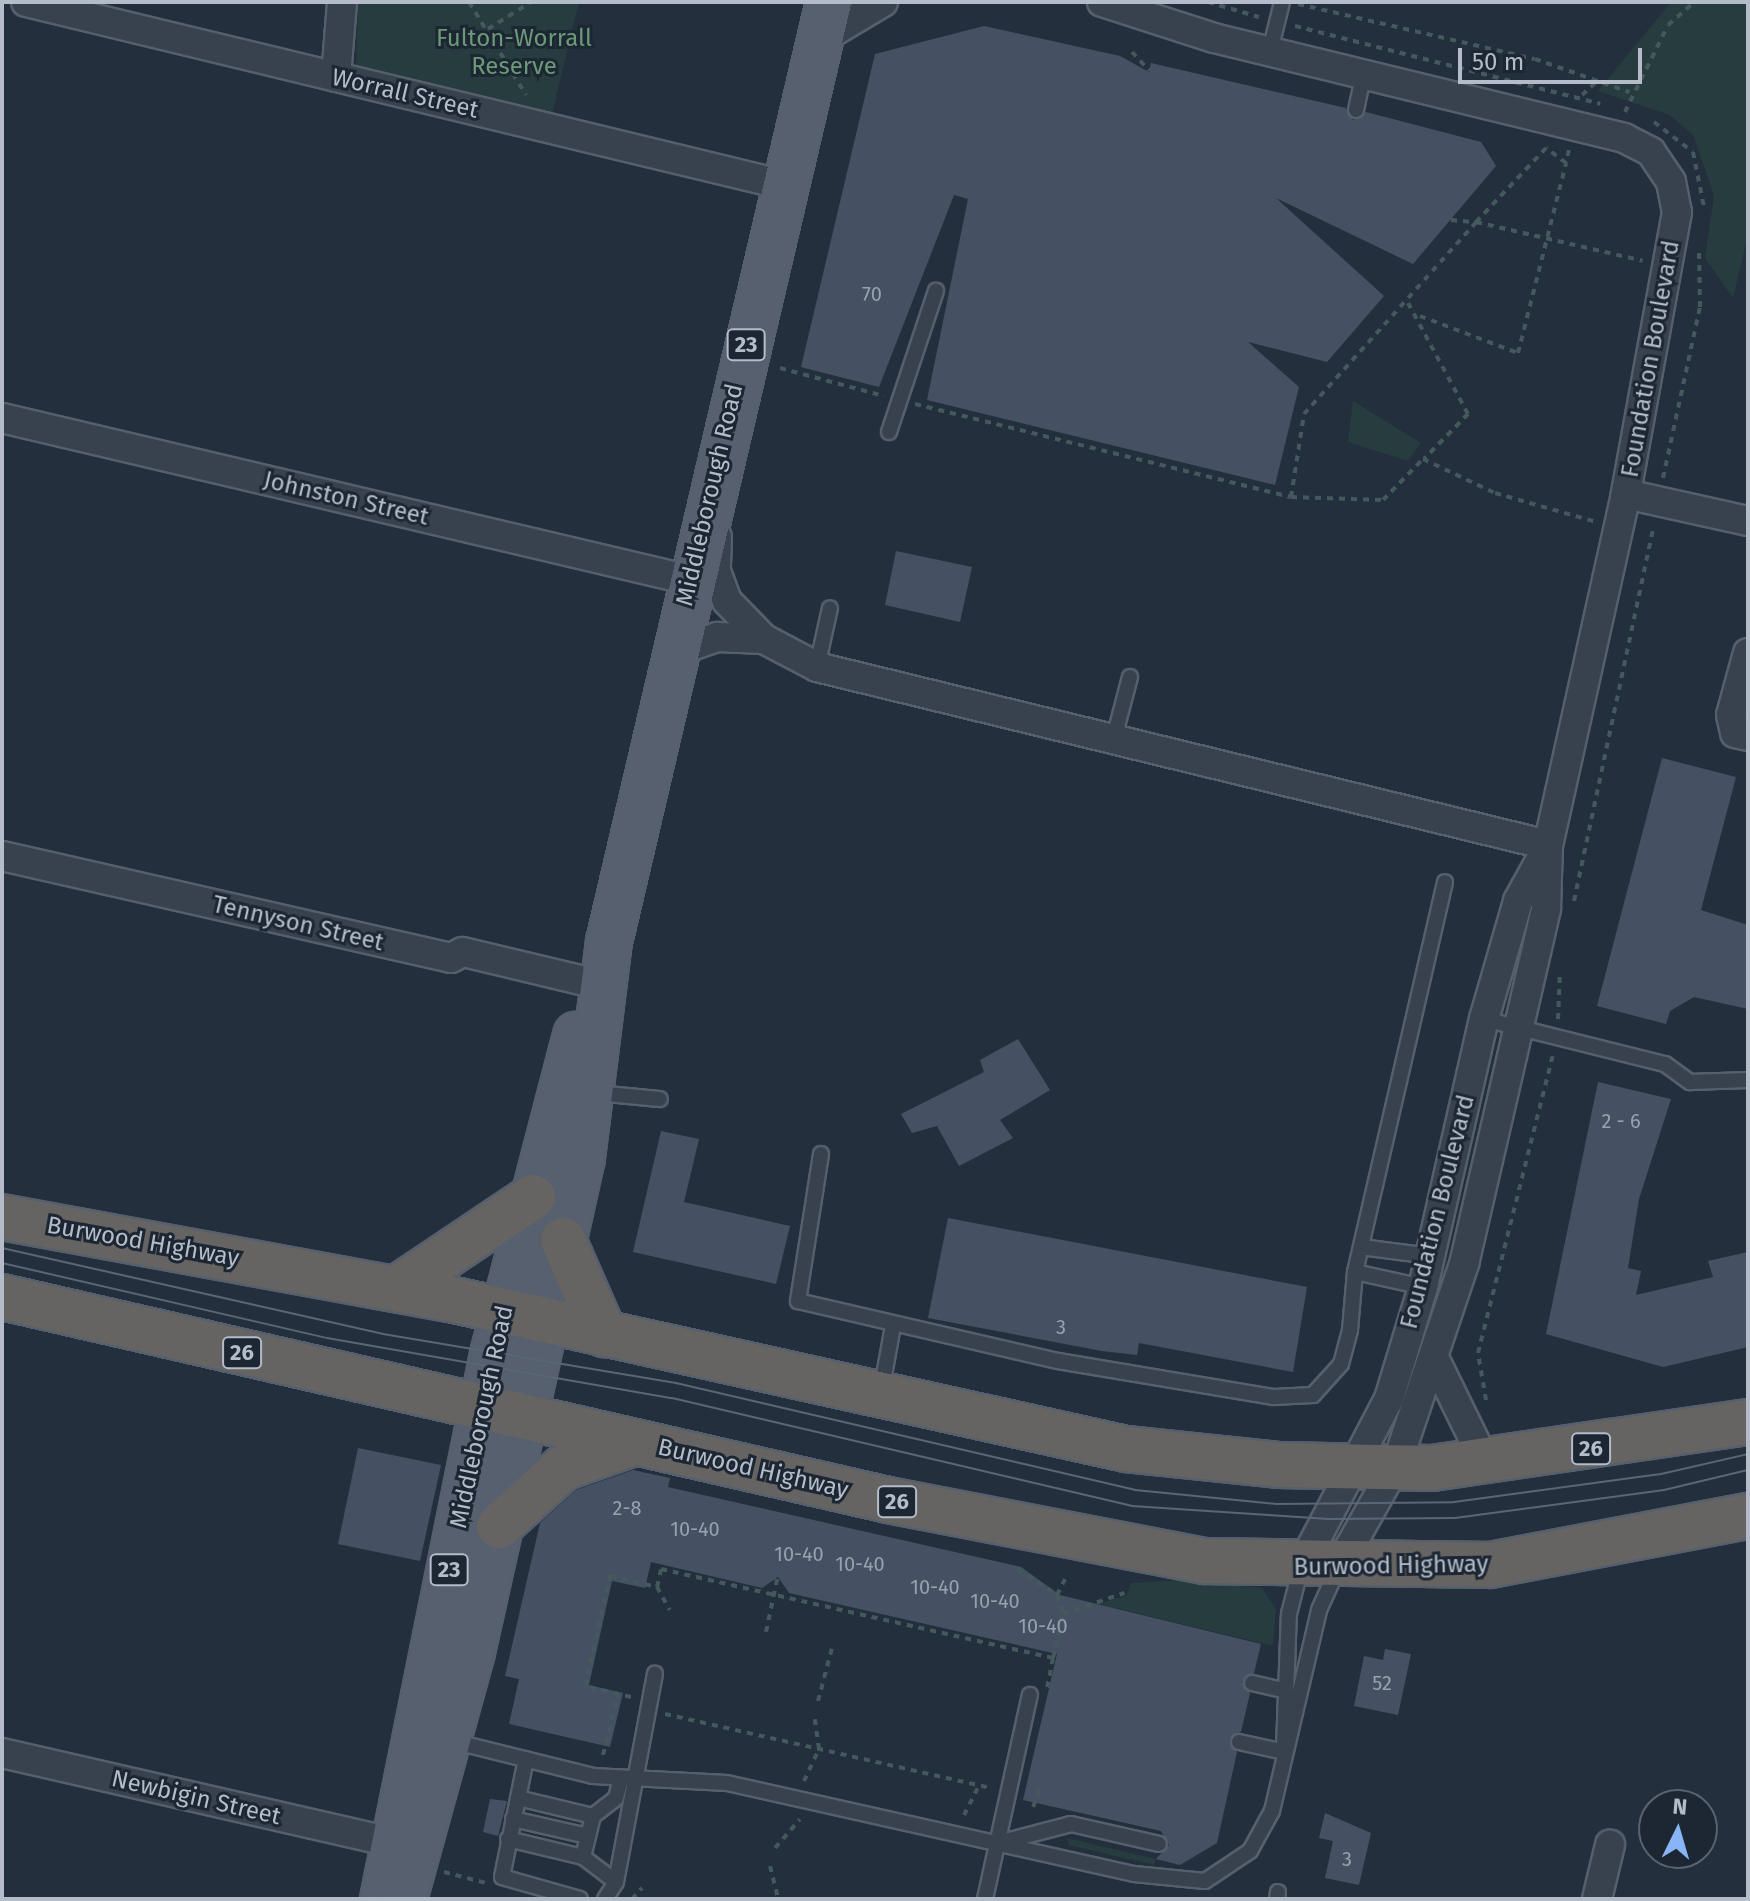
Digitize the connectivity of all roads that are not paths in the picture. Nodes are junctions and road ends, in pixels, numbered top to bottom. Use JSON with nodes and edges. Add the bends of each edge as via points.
{"nodes":[{"id":1,"x":26,"y":2,"type":"edge"},
{"id":2,"x":342,"y":2,"type":"edge"},
{"id":3,"x":883,"y":2,"type":"edge"},
{"id":4,"x":1102,"y":2,"type":"edge"},
{"id":5,"x":1285,"y":2,"type":"edge"},
{"id":6,"x":825,"y":20,"type":"edge"},
{"id":7,"x":1270,"y":51,"type":"junction"},
{"id":8,"x":1364,"y":72,"type":"junction"},
{"id":9,"x":336,"y":77,"type":"junction"},
{"id":10,"x":1356,"y":110,"type":"dead end"},
{"id":11,"x":784,"y":185,"type":"junction"},
{"id":12,"x":936,"y":291,"type":"dead end"},
{"id":13,"x":2,"y":418,"type":"edge"},
{"id":14,"x":889,"y":432,"type":"dead end"},
{"id":15,"x":1626,"y":494,"type":"junction"},
{"id":16,"x":708,"y":505,"type":"junction"},
{"id":17,"x":1748,"y":521,"type":"edge"},
{"id":18,"x":690,"y":580,"type":"junction"},
{"id":19,"x":830,"y":608,"type":"dead end"},
{"id":20,"x":764,"y":639,"type":"junction"},
{"id":21,"x":674,"y":652,"type":"junction"},
{"id":22,"x":1748,"y":653,"type":"edge"},
{"id":23,"x":817,"y":667,"type":"junction"},
{"id":24,"x":1130,"y":677,"type":"dead end"},
{"id":25,"x":1748,"y":736,"type":"edge"},
{"id":26,"x":1114,"y":738,"type":"junction"},
{"id":27,"x":1548,"y":845,"type":"junction"},
{"id":28,"x":2,"y":856,"type":"edge"},
{"id":29,"x":1445,"y":882,"type":"dead end"},
{"id":30,"x":609,"y":942,"type":"junction"},
{"id":31,"x":593,"y":983,"type":"junction"},
{"id":32,"x":1484,"y":1019,"type":"junction"},
{"id":33,"x":1519,"y":1028,"type":"junction"},
{"id":34,"x":1748,"y":1080,"type":"edge"},
{"id":35,"x":591,"y":1093,"type":"junction"},
{"id":36,"x":660,"y":1099,"type":"dead end"},
{"id":37,"x":821,"y":1154,"type":"dead end"},
{"id":38,"x":533,"y":1197,"type":"junction"},
{"id":39,"x":2,"y":1217,"type":"edge"},
{"id":40,"x":563,"y":1240,"type":"junction"},
{"id":41,"x":1361,"y":1247,"type":"junction"},
{"id":42,"x":1430,"y":1256,"type":"junction"},
{"id":43,"x":1355,"y":1272,"type":"junction"},
{"id":44,"x":1423,"y":1287,"type":"junction"},
{"id":45,"x":396,"y":1289,"type":"junction"},
{"id":46,"x":2,"y":1297,"type":"edge"},
{"id":47,"x":524,"y":1316,"type":"junction"},
{"id":48,"x":893,"y":1326,"type":"junction"},
{"id":49,"x":604,"y":1334,"type":"junction"},
{"id":50,"x":1436,"y":1362,"type":"junction"},
{"id":51,"x":880,"y":1398,"type":"junction"},
{"id":52,"x":504,"y":1411,"type":"junction"},
{"id":53,"x":1748,"y":1422,"type":"edge"},
{"id":54,"x":637,"y":1442,"type":"junction"},
{"id":55,"x":1485,"y":1462,"type":"junction"},
{"id":56,"x":1376,"y":1468,"type":"junction"},
{"id":57,"x":1748,"y":1516,"type":"edge"},
{"id":58,"x":499,"y":1526,"type":"junction"},
{"id":59,"x":1320,"y":1568,"type":"junction"},
{"id":60,"x":655,"y":1674,"type":"dead end"},
{"id":61,"x":1252,"y":1683,"type":"dead end"},
{"id":62,"x":1282,"y":1690,"type":"junction"},
{"id":63,"x":1037,"y":1698,"type":"road end"},
{"id":64,"x":434,"y":1737,"type":"junction"},
{"id":65,"x":1239,"y":1742,"type":"dead end"},
{"id":66,"x":1284,"y":1752,"type":"junction"},
{"id":67,"x":2,"y":1753,"type":"edge"},
{"id":68,"x":526,"y":1759,"type":"junction"},
{"id":69,"x":621,"y":1778,"type":"junction"},
{"id":70,"x":638,"y":1780,"type":"junction"},
{"id":71,"x":518,"y":1798,"type":"junction"},
{"id":72,"x":593,"y":1816,"type":"junction"},
{"id":73,"x":513,"y":1819,"type":"junction"},
{"id":74,"x":588,"y":1836,"type":"junction"},
{"id":75,"x":508,"y":1839,"type":"junction"},
{"id":76,"x":391,"y":1842,"type":"junction"},
{"id":77,"x":997,"y":1843,"type":"junction"},
{"id":78,"x":1159,"y":1844,"type":"dead end"},
{"id":79,"x":1610,"y":1845,"type":"dead end"},
{"id":80,"x":583,"y":1857,"type":"junction"},
{"id":81,"x":616,"y":1882,"type":"junction"},
{"id":82,"x":383,"y":1899,"type":"edge"},
{"id":83,"x":404,"y":1899,"type":"edge"},
{"id":84,"x":580,"y":1899,"type":"edge"},
{"id":85,"x":605,"y":1899,"type":"edge"},
{"id":86,"x":985,"y":1899,"type":"edge"},
{"id":87,"x":1597,"y":1899,"type":"edge"}],
"edges":[{"from":1,"to":9,"type":"street","name":"Worrall Street"},
{"from":2,"to":9,"type":"street"},
{"from":3,"to":6,"type":"street"},
{"from":4,"to":7,"type":"street","name":"Foundation Boulevard"},
{"from":5,"to":7,"type":"lane"},
{"from":6,"to":11,"type":"main road","name":"Middleborough Road","number":"23"},
{"from":7,"to":8,"type":"street","name":"Foundation Boulevard"},
{"from":8,"to":10,"type":"lane"},
{"from":8,"to":15,"type":"street","name":"Foundation Boulevard","via":[[1574,123],[1651,152],[1671,182],[1684,268]]},
{"from":9,"to":11,"type":"street","name":"Worrall Street"},
{"from":11,"to":16,"type":"main road","name":"Middleborough Road","number":"23"},
{"from":12,"to":14,"type":"lane"},
{"from":13,"to":18,"type":"street","name":"Johnston Street"},
{"from":15,"to":17,"type":"street"},
{"from":15,"to":27,"type":"street","name":"Foundation Boulevard"},
{"from":16,"to":18,"type":"main road","name":"Middleborough Road","number":"23"},
{"from":16,"to":20,"type":"street","via":[[727,601]]},
{"from":18,"to":21,"type":"main road","name":"Middleborough Road","number":"23"},
{"from":19,"to":23,"type":"lane"},
{"from":20,"to":21,"type":"street","via":[[717,637]]},
{"from":20,"to":23,"type":"street"},
{"from":21,"to":30,"type":"main road","name":"Middleborough Road","number":"23"},
{"from":22,"to":25,"type":"street","via":[[1731,715],[1735,733]]},
{"from":23,"to":26,"type":"street"},
{"from":24,"to":26,"type":"lane"},
{"from":26,"to":27,"type":"street"},
{"from":27,"to":32,"type":"street","name":"Foundation Boulevard","via":[[1518,901]]},
{"from":27,"to":33,"type":"street","name":"Foundation Boulevard","via":[[1546,909]]},
{"from":28,"to":31,"type":"street","name":"Tennyson Street","via":[[451,958],[463,952]]},
{"from":29,"to":41,"type":"lane"},
{"from":30,"to":31,"type":"main road","name":"Middleborough Road","number":"23"},
{"from":30,"to":35,"type":"main road","name":"Middleborough Road","number":"23"},
{"from":31,"to":38,"type":"main road","name":"Middleborough Road","number":"23"},
{"from":32,"to":33,"type":"lane"},
{"from":32,"to":42,"type":"street","name":"Foundation Boulevard"},
{"from":33,"to":34,"type":"lane","via":[[1665,1064],[1690,1082]]},
{"from":33,"to":50,"type":"street","name":"Foundation Boulevard"},
{"from":35,"to":36,"type":"lane"},
{"from":35,"to":40,"type":"main road","name":"Middleborough Road","number":"23"},
{"from":37,"to":48,"type":"lane","via":[[798,1301]]},
{"from":38,"to":45,"type":"highway"},
{"from":38,"to":47,"type":"main road","name":"Middleborough Road","number":"23"},
{"from":39,"to":45,"type":"highway","name":"Burwood Highway","number":"26"},
{"from":40,"to":47,"type":"main road","name":"Middleborough Road","number":"23"},
{"from":40,"to":49,"type":"highway"},
{"from":41,"to":42,"type":"lane"},
{"from":41,"to":43,"type":"lane"},
{"from":42,"to":44,"type":"street","name":"Foundation Boulevard"},
{"from":43,"to":44,"type":"lane"},
{"from":43,"to":48,"type":"lane","via":[[1341,1364],[1322,1389],[1295,1397],[1058,1361]]},
{"from":44,"to":56,"type":"street","name":"Foundation Boulevard"},
{"from":45,"to":47,"type":"highway","name":"Burwood Highway","number":"26"},
{"from":46,"to":52,"type":"highway","name":"Burwood Highway","number":"26"},
{"from":47,"to":49,"type":"highway","name":"Burwood Highway","number":"26"},
{"from":47,"to":52,"type":"main road","name":"Middleborough Road","number":"23"},
{"from":48,"to":51,"type":"lane"},
{"from":49,"to":51,"type":"highway","name":"Burwood Highway","number":"26"},
{"from":50,"to":55,"type":"street","name":"Foundation Boulevard"},
{"from":50,"to":56,"type":"street","name":"Foundation Boulevard"},
{"from":51,"to":56,"type":"highway","name":"Burwood Highway","number":"26","via":[[1126,1449]]},
{"from":52,"to":54,"type":"highway","name":"Burwood Highway","number":"26"},
{"from":52,"to":58,"type":"main road","name":"Middleborough Road","number":"23"},
{"from":52,"to":64,"type":"main road","name":"Middleborough Road","number":"23"},
{"from":53,"to":55,"type":"highway","name":"Burwood Highway","number":"26"},
{"from":54,"to":58,"type":"highway","via":[[563,1468]]},
{"from":54,"to":59,"type":"highway","name":"Burwood Highway","number":"26","via":[[1028,1530],[1204,1561]]},
{"from":55,"to":56,"type":"highway","name":"Burwood Highway","number":"26"},
{"from":56,"to":59,"type":"street","name":"Foundation Boulevard"},
{"from":57,"to":59,"type":"highway","name":"Burwood Highway","number":"26","via":[[1519,1563]]},
{"from":58,"to":64,"type":"main road","name":"Middleborough Road","number":"23"},
{"from":59,"to":62,"type":"lane"},
{"from":59,"to":66,"type":"lane","via":[[1319,1610],[1302,1705]]},
{"from":60,"to":70,"type":"lane"},
{"from":61,"to":62,"type":"lane"},
{"from":62,"to":66,"type":"lane"},
{"from":63,"to":77,"type":"lane"},
{"from":64,"to":68,"type":"lane"},
{"from":64,"to":76,"type":"main road","name":"Middleborough Road","number":"23"},
{"from":64,"to":83,"type":"main road","name":"Middleborough Road","number":"23"},
{"from":65,"to":66,"type":"lane"},
{"from":66,"to":77,"type":"lane","via":[[1272,1811],[1250,1851],[1205,1881],[1170,1881]]},
{"from":67,"to":76,"type":"street","name":"Newbigin Street"},
{"from":68,"to":69,"type":"lane"},
{"from":68,"to":71,"type":"lane"},
{"from":69,"to":70,"type":"lane"},
{"from":69,"to":72,"type":"lane","via":[[616,1798]]},
{"from":70,"to":77,"type":"lane","via":[[727,1783]]},
{"from":70,"to":81,"type":"lane"},
{"from":71,"to":72,"type":"lane"},
{"from":71,"to":73,"type":"lane"},
{"from":72,"to":74,"type":"lane"},
{"from":73,"to":74,"type":"lane"},
{"from":73,"to":75,"type":"lane"},
{"from":74,"to":80,"type":"lane"},
{"from":75,"to":80,"type":"lane"},
{"from":75,"to":84,"type":"lane","via":[[500,1869],[509,1882]]},
{"from":76,"to":82,"type":"main road","name":"Middleborough Road","number":"23"},
{"from":77,"to":78,"type":"lane","via":[[1071,1824]]},
{"from":77,"to":86,"type":"lane"},
{"from":79,"to":87,"type":"street"},
{"from":80,"to":81,"type":"lane"},
{"from":81,"to":85,"type":"lane"}]}
